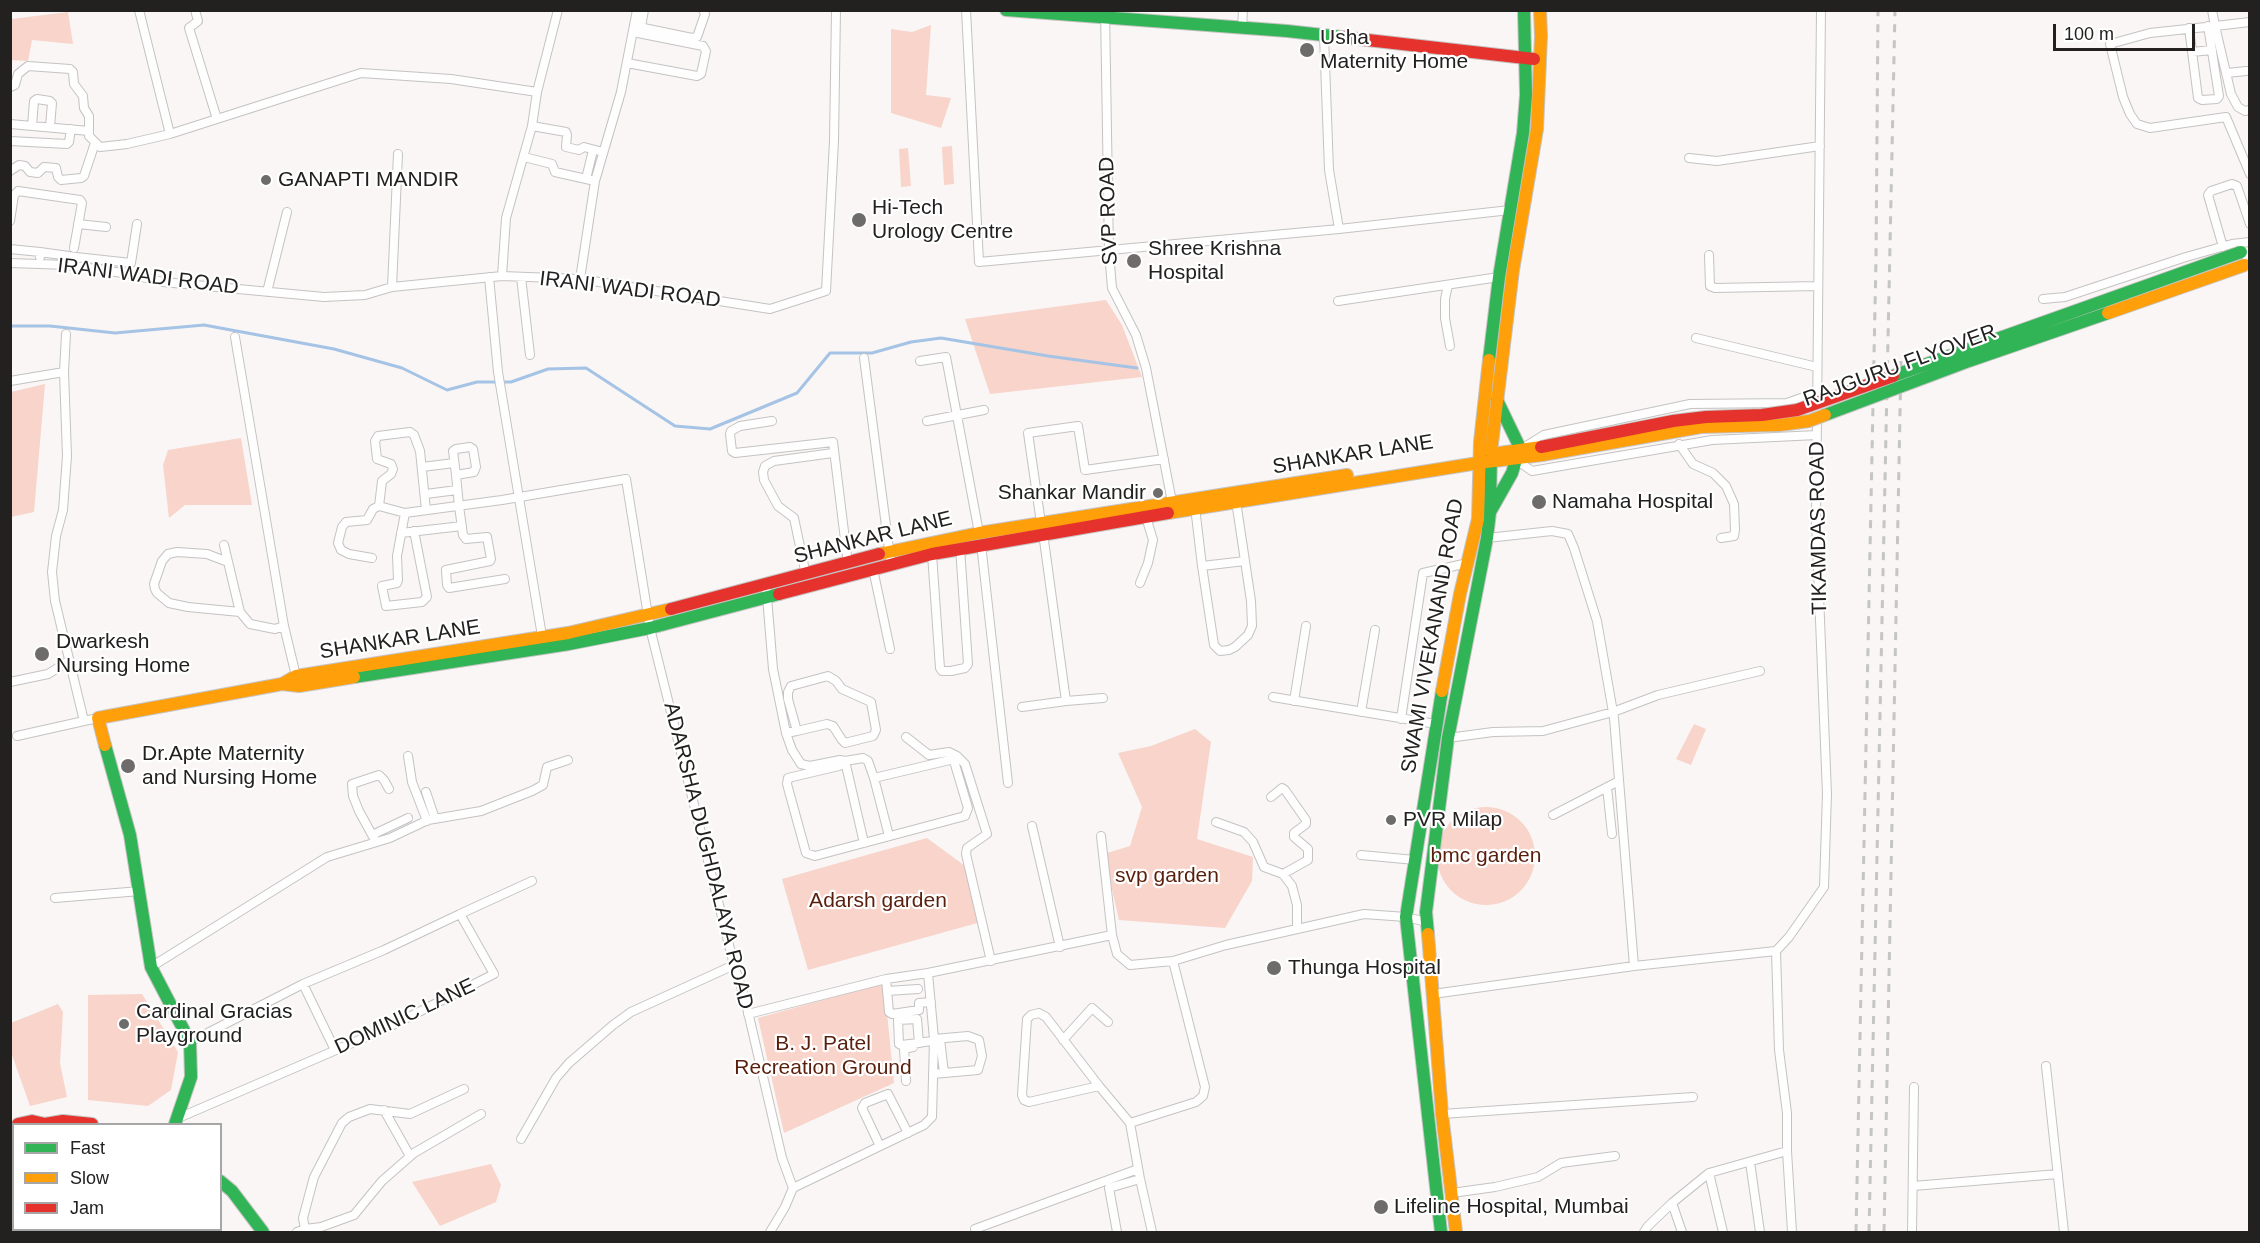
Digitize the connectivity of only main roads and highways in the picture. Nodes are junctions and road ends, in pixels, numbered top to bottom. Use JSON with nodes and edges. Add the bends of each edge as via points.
{"nodes":[{"id":1,"x":1006,"y":10,"type":"edge"},
{"id":2,"x":1524,"y":10,"type":"edge"},
{"id":3,"x":1540,"y":10,"type":"edge"},
{"id":4,"x":1105,"y":14,"type":"edge"},
{"id":5,"x":1525,"y":58,"type":"junction"},
{"id":6,"x":1539,"y":60,"type":"junction"},
{"id":7,"x":2245,"y":251,"type":"edge"},
{"id":8,"x":2247,"y":264,"type":"edge"},
{"id":9,"x":1497,"y":400,"type":"junction"},
{"id":10,"x":1541,"y":451,"type":"junction"},
{"id":11,"x":1518,"y":455,"type":"junction"},
{"id":12,"x":1485,"y":458,"type":"junction"},
{"id":13,"x":1173,"y":507,"type":"junction"},
{"id":14,"x":1490,"y":512,"type":"junction"},
{"id":15,"x":1042,"y":528,"type":"junction"},
{"id":16,"x":980,"y":538,"type":"junction"},
{"id":17,"x":890,"y":558,"type":"junction"},
{"id":18,"x":766,"y":591,"type":"junction"},
{"id":19,"x":176,"y":1122,"type":"edge"},
{"id":20,"x":24,"y":1123,"type":"edge"},
{"id":21,"x":42,"y":1123,"type":"edge"},
{"id":22,"x":51,"y":1123,"type":"edge"},
{"id":23,"x":78,"y":1123,"type":"edge"},
{"id":24,"x":222,"y":1183,"type":"edge"},
{"id":25,"x":263,"y":1233,"type":"edge"},
{"id":26,"x":1441,"y":1233,"type":"edge"},
{"id":27,"x":1456,"y":1233,"type":"edge"}],
"edges":[{"from":1,"to":4,"type":"main road"},
{"from":2,"to":5,"type":"main road","name":"SWAMI VIVEKANAND ROAD"},
{"from":3,"to":6,"type":"main road","name":"SWAMI VIVEKANAND ROAD"},
{"from":4,"to":5,"type":"main road"},
{"from":5,"to":6,"type":"main road"},
{"from":5,"to":12,"type":"main road","name":"SWAMI VIVEKANAND ROAD","via":[[1523,133],[1499,277]]},
{"from":6,"to":9,"type":"main road","name":"SWAMI VIVEKANAND ROAD","via":[[1537,129],[1513,270]]},
{"from":7,"to":10,"type":"main road","name":"RAJGURU FLYOVER","bridge":true,"via":[[1797,410],[1673,421]]},
{"from":8,"to":10,"type":"main road","name":"RAJGURU FLYOVER","bridge":true,"via":[[1809,421],[1701,427]]},
{"from":9,"to":11,"type":"main road"},
{"from":9,"to":12,"type":"main road","name":"SWAMI VIVEKANAND ROAD"},
{"from":10,"to":11,"type":"main road","name":"RAJGURU FLYOVER"},
{"from":11,"to":12,"type":"main road","name":"RAJGURU FLYOVER"},
{"from":11,"to":14,"type":"main road"},
{"from":12,"to":13,"type":"main road","name":"SHANKAR LANE"},
{"from":12,"to":13,"type":"main road","name":"SHANKAR LANE","via":[[1236,501]]},
{"from":12,"to":14,"type":"main road","name":"SWAMI VIVEKANAND ROAD"},
{"from":12,"to":26,"type":"main road","name":"SWAMI VIVEKANAND ROAD","via":[[1478,519],[1436,724],[1406,917]]},
{"from":13,"to":15,"type":"main road","name":"SHANKAR LANE"},
{"from":13,"to":15,"type":"main road","name":"SHANKAR LANE","via":[[1146,517]]},
{"from":14,"to":27,"type":"main road","name":"SWAMI VIVEKANAND ROAD","via":[[1448,738],[1426,922]]},
{"from":15,"to":16,"type":"main road","name":"SHANKAR LANE"},
{"from":16,"to":17,"type":"main road","name":"SHANKAR LANE"},
{"from":16,"to":17,"type":"main road","name":"SHANKAR LANE","via":[[960,548]]},
{"from":17,"to":18,"type":"main road","name":"SHANKAR LANE","via":[[806,575]]},
{"from":17,"to":18,"type":"main road","name":"SHANKAR LANE","via":[[873,569]]},
{"from":18,"to":19,"type":"main road","name":"SHANKAR LANE","via":[[543,643],[298,681],[98,718],[130,835],[151,967],[190,1042],[191,1077]]},
{"from":20,"to":21,"type":"main road"},
{"from":22,"to":23,"type":"main road"},
{"from":24,"to":25,"type":"main road"}]}
